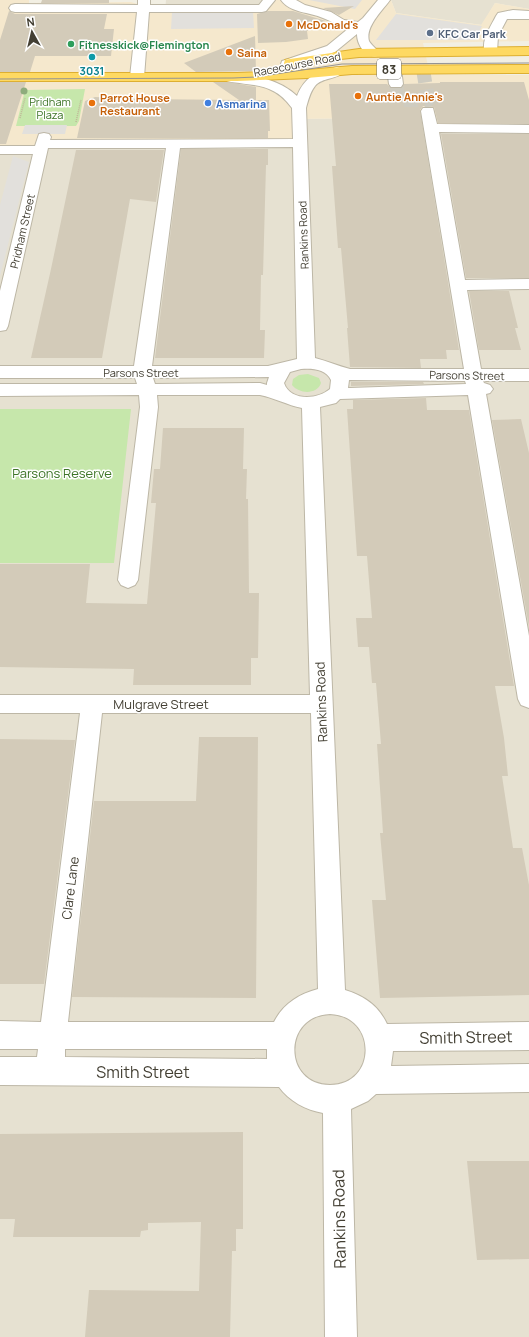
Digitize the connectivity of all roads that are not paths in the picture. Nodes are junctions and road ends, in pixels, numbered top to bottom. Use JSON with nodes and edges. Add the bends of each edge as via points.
{"nodes":[{"id":1,"x":180,"y":0,"type":"edge"},
{"id":2,"x":384,"y":0,"type":"edge"},
{"id":3,"x":290,"y":2,"type":"edge"},
{"id":4,"x":309,"y":2,"type":"edge"},
{"id":5,"x":144,"y":4,"type":"edge"},
{"id":6,"x":265,"y":4,"type":"edge"},
{"id":7,"x":499,"y":6,"type":"dead end"},
{"id":8,"x":15,"y":8,"type":"dead end"},
{"id":9,"x":237,"y":9,"type":"junction"},
{"id":10,"x":529,"y":15,"type":"edge"},
{"id":11,"x":366,"y":23,"type":"junction"},
{"id":12,"x":529,"y":51,"type":"edge"},
{"id":13,"x":492,"y":52,"type":"junction"},
{"id":14,"x":373,"y":53,"type":"junction"},
{"id":15,"x":477,"y":53,"type":"junction"},
{"id":16,"x":287,"y":64,"type":"junction"},
{"id":17,"x":394,"y":69,"type":"junction"},
{"id":18,"x":529,"y":69,"type":"edge"},
{"id":19,"x":337,"y":71,"type":"junction"},
{"id":20,"x":138,"y":76,"type":"junction"},
{"id":21,"x":0,"y":77,"type":"edge"},
{"id":22,"x":210,"y":77,"type":"junction"},
{"id":23,"x":396,"y":84,"type":"tunnel mouth"},
{"id":24,"x":299,"y":108,"type":"junction"},
{"id":25,"x":529,"y":129,"type":"edge"},
{"id":26,"x":174,"y":143,"type":"junction"},
{"id":27,"x":300,"y":143,"type":"junction"},
{"id":28,"x":43,"y":144,"type":"junction"},
{"id":29,"x":0,"y":150,"type":"edge"},
{"id":30,"x":529,"y":284,"type":"edge"},
{"id":31,"x":458,"y":285,"type":"junction"},
{"id":32,"x":0,"y":326,"type":"edge"},
{"id":33,"x":306,"y":362,"type":"junction"},
{"id":34,"x":282,"y":370,"type":"junction"},
{"id":35,"x":334,"y":371,"type":"junction"},
{"id":36,"x":0,"y":372,"type":"edge"},
{"id":37,"x":529,"y":375,"type":"edge"},
{"id":38,"x":145,"y":381,"type":"junction"},
{"id":39,"x":475,"y":382,"type":"junction"},
{"id":40,"x":529,"y":388,"type":"edge"},
{"id":41,"x":0,"y":390,"type":"edge"},
{"id":42,"x":279,"y":393,"type":"junction"},
{"id":43,"x":337,"y":393,"type":"junction"},
{"id":44,"x":311,"y":403,"type":"junction"},
{"id":45,"x":128,"y":580,"type":"dead end"},
{"id":46,"x":529,"y":699,"type":"edge"},
{"id":47,"x":0,"y":704,"type":"edge"},
{"id":48,"x":92,"y":704,"type":"junction"},
{"id":49,"x":321,"y":704,"type":"junction"},
{"id":50,"x":332,"y":1000,"type":"junction"},
{"id":51,"x":0,"y":1035,"type":"edge"},
{"id":52,"x":53,"y":1035,"type":"junction"},
{"id":53,"x":281,"y":1036,"type":"junction"},
{"id":54,"x":529,"y":1036,"type":"edge"},
{"id":55,"x":378,"y":1038,"type":"junction"},
{"id":56,"x":0,"y":1071,"type":"edge"},
{"id":57,"x":49,"y":1071,"type":"junction"},
{"id":58,"x":286,"y":1073,"type":"junction"},
{"id":59,"x":529,"y":1078,"type":"edge"},
{"id":60,"x":371,"y":1080,"type":"junction"},
{"id":61,"x":337,"y":1100,"type":"junction"},
{"id":62,"x":341,"y":1337,"type":"edge"}],
"edges":[{"from":1,"to":9,"type":"street"},
{"from":2,"to":11,"type":"street"},
{"from":3,"to":4,"type":"street"},
{"from":3,"to":6,"type":"street"},
{"from":3,"to":11,"type":"street","via":[[304,10],[327,15],[341,23]]},
{"from":4,"to":11,"type":"street"},
{"from":5,"to":8,"type":"street"},
{"from":5,"to":9,"type":"street"},
{"from":5,"to":20,"type":"street"},
{"from":6,"to":9,"type":"street"},
{"from":7,"to":15,"type":"street","via":[[479,43]]},
{"from":10,"to":13,"type":"street","via":[[502,16],[492,36]]},
{"from":11,"to":14,"type":"street","via":[[363,40]]},
{"from":11,"to":16,"type":"street","via":[[331,49]]},
{"from":12,"to":13,"type":"highway","name":"Racecourse Road","number":"83"},
{"from":13,"to":15,"type":"highway","name":"Racecourse Road","number":"83"},
{"from":14,"to":15,"type":"highway","name":"Racecourse Road","number":"83"},
{"from":14,"to":16,"type":"highway","name":"Racecourse Road","number":"83","via":[[323,57]]},
{"from":16,"to":22,"type":"highway","name":"Racecourse Road","number":"83","via":[[244,74]]},
{"from":17,"to":18,"type":"highway","name":"Racecourse Road","number":"83"},
{"from":17,"to":19,"type":"highway","name":"Racecourse Road","number":"83"},
{"from":17,"to":23,"type":"street"},
{"from":19,"to":22,"type":"highway","name":"Racecourse Road","number":"83"},
{"from":19,"to":24,"type":"street","name":"Rankins Road","via":[[314,79]]},
{"from":20,"to":21,"type":"highway","name":"Racecourse Road","number":"83"},
{"from":20,"to":22,"type":"highway","name":"Racecourse Road","number":"83"},
{"from":22,"to":24,"type":"street","via":[[245,78],[269,84],[288,94]]},
{"from":24,"to":27,"type":"street","name":"Rankins Road"},
{"from":25,"to":31,"type":"street","via":[[429,120]]},
{"from":26,"to":27,"type":"street"},
{"from":26,"to":28,"type":"street"},
{"from":26,"to":38,"type":"street"},
{"from":27,"to":33,"type":"street","name":"Rankins Road"},
{"from":28,"to":29,"type":"street"},
{"from":28,"to":32,"type":"street","name":"Pridham Street"},
{"from":30,"to":31,"type":"street"},
{"from":31,"to":39,"type":"street"},
{"from":33,"to":34,"type":"street"},
{"from":33,"to":35,"type":"street","via":[[326,366]]},
{"from":34,"to":38,"type":"street","name":"Parsons Street"},
{"from":34,"to":42,"type":"street","via":[[275,381]]},
{"from":35,"to":39,"type":"street","name":"Parsons Street","via":[[350,375]]},
{"from":35,"to":43,"type":"street","via":[[340,382]]},
{"from":36,"to":38,"type":"street","name":"Parsons Street"},
{"from":37,"to":39,"type":"street","name":"Parsons Street"},
{"from":38,"to":41,"type":"street","name":"Parsons Street"},
{"from":38,"to":42,"type":"street","name":"Parsons Street","via":[[260,389]]},
{"from":38,"to":45,"type":"street","via":[[149,407]]},
{"from":39,"to":40,"type":"street","name":"Parsons Street"},
{"from":39,"to":43,"type":"street","name":"Parsons Street","via":[[350,394]]},
{"from":39,"to":46,"type":"street"},
{"from":42,"to":44,"type":"street","via":[[293,401]]},
{"from":43,"to":44,"type":"street","via":[[322,402]]},
{"from":44,"to":49,"type":"street","name":"Rankins Road"},
{"from":47,"to":48,"type":"street","name":"Mulgrave Street"},
{"from":48,"to":49,"type":"street","name":"Mulgrave Street"},
{"from":48,"to":52,"type":"street","name":"Clare Lane"},
{"from":49,"to":50,"type":"street","name":"Rankins Road"},
{"from":50,"to":53,"type":"street","via":[[316,1002],[301,1009],[289,1021]]},
{"from":50,"to":55,"type":"street","via":[[359,1011],[371,1024]]},
{"from":51,"to":52,"type":"street"},
{"from":52,"to":53,"type":"street"},
{"from":52,"to":57,"type":"street","name":"Clare Lane"},
{"from":53,"to":58,"type":"street","via":[[280,1056]]},
{"from":54,"to":55,"type":"street","name":"Smith Street"},
{"from":55,"to":60,"type":"street","via":[[380,1055]]},
{"from":56,"to":57,"type":"street","name":"Smith Street"},
{"from":57,"to":58,"type":"street","name":"Smith Street"},
{"from":58,"to":61,"type":"street","via":[[297,1087],[319,1098]]},
{"from":59,"to":60,"type":"street"},
{"from":60,"to":61,"type":"street","via":[[351,1097]]},
{"from":61,"to":62,"type":"street","name":"Rankins Road"}]}
